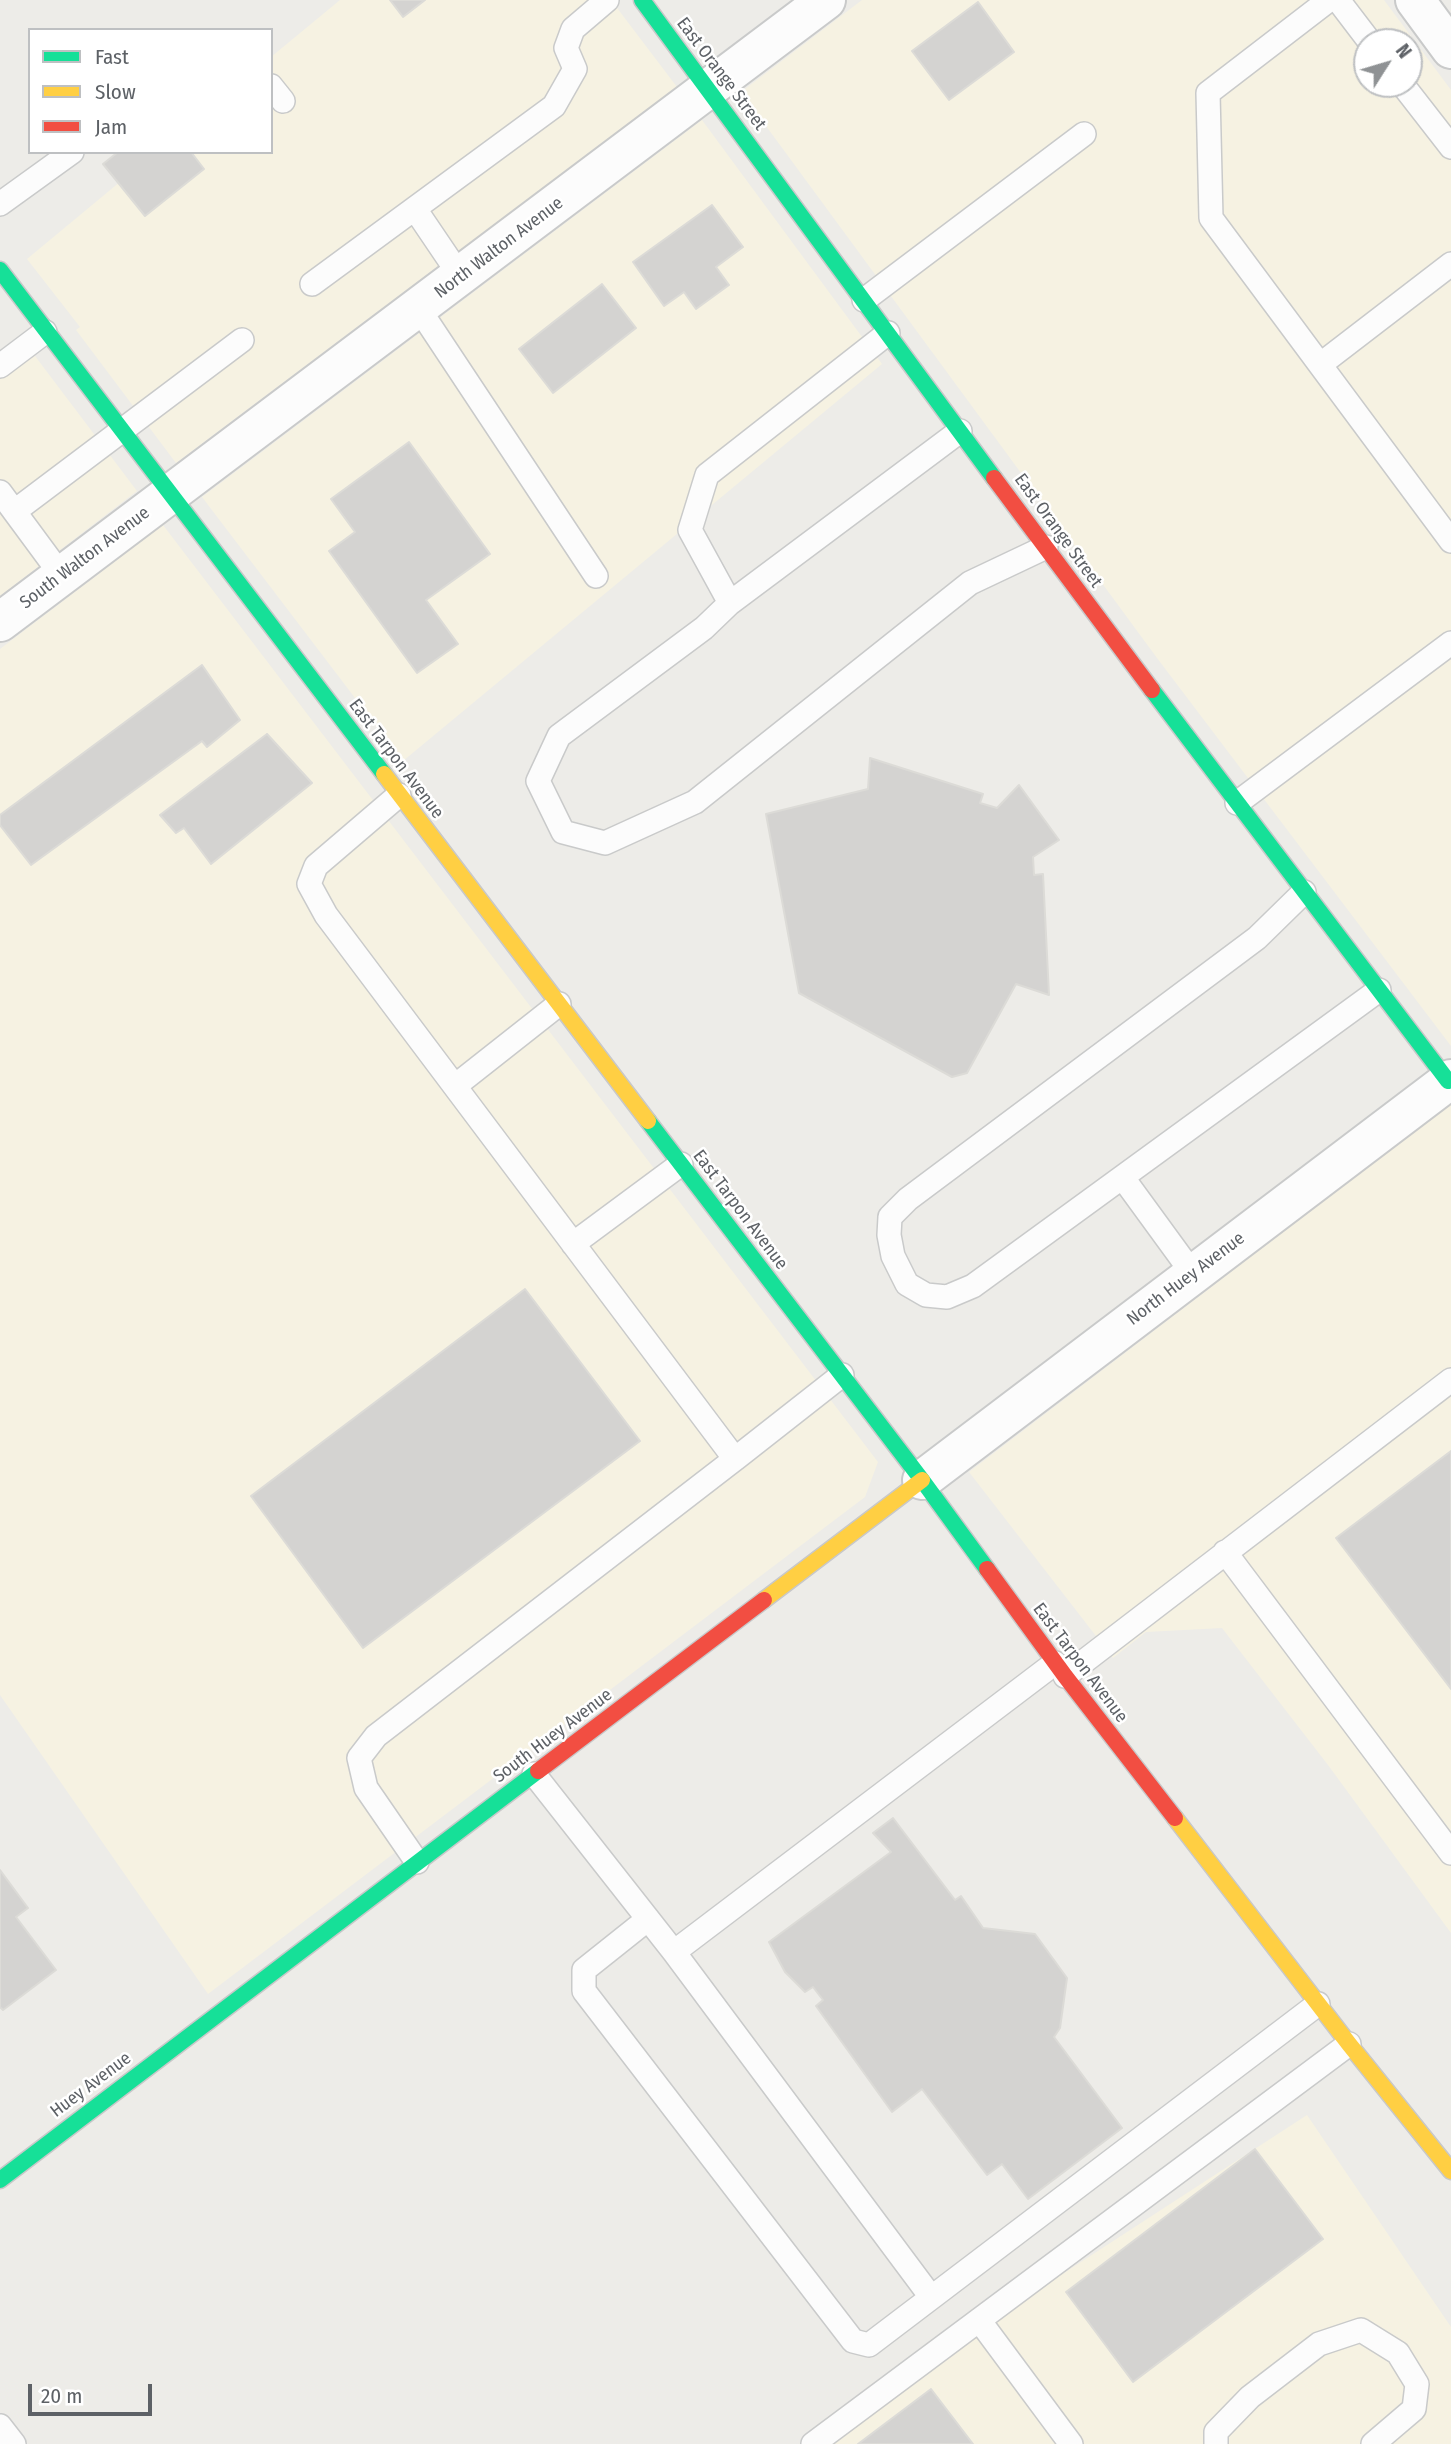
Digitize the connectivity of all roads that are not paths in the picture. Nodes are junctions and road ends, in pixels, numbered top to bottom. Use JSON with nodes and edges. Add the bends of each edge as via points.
{"nodes":[{"id":1,"x":607,"y":0,"type":"edge"},
{"id":2,"x":642,"y":0,"type":"edge"},
{"id":3,"x":826,"y":0,"type":"edge"},
{"id":4,"x":1329,"y":0,"type":"edge"},
{"id":5,"x":1338,"y":0,"type":"edge"},
{"id":6,"x":1415,"y":0,"type":"edge"},
{"id":7,"x":1359,"y":28,"type":"edge"},
{"id":8,"x":1451,"y":50,"type":"edge"},
{"id":9,"x":709,"y":89,"type":"junction"},
{"id":10,"x":1413,"y":98,"type":"edge"},
{"id":11,"x":1084,"y":134,"type":"dead end"},
{"id":12,"x":1451,"y":147,"type":"edge"},
{"id":13,"x":69,"y":154,"type":"edge"},
{"id":14,"x":0,"y":204,"type":"edge"},
{"id":15,"x":415,"y":209,"type":"junction"},
{"id":16,"x":1451,"y":264,"type":"edge"},
{"id":17,"x":0,"y":270,"type":"edge"},
{"id":18,"x":461,"y":277,"type":"junction"},
{"id":19,"x":312,"y":284,"type":"dead end"},
{"id":20,"x":864,"y":300,"type":"junction"},
{"id":21,"x":419,"y":309,"type":"junction"},
{"id":22,"x":45,"y":332,"type":"junction"},
{"id":23,"x":888,"y":333,"type":"junction"},
{"id":24,"x":242,"y":340,"type":"dead end"},
{"id":25,"x":1321,"y":364,"type":"junction"},
{"id":26,"x":0,"y":366,"type":"edge"},
{"id":27,"x":122,"y":430,"type":"junction"},
{"id":28,"x":960,"y":431,"type":"junction"},
{"id":29,"x":0,"y":492,"type":"edge"},
{"id":30,"x":169,"y":494,"type":"junction"},
{"id":31,"x":15,"y":511,"type":"junction"},
{"id":32,"x":1451,"y":541,"type":"edge"},
{"id":33,"x":1046,"y":547,"type":"junction"},
{"id":34,"x":62,"y":576,"type":"junction"},
{"id":35,"x":596,"y":576,"type":"dead end"},
{"id":36,"x":730,"y":603,"type":"junction"},
{"id":37,"x":0,"y":622,"type":"edge"},
{"id":38,"x":1451,"y":643,"type":"edge"},
{"id":39,"x":399,"y":795,"type":"junction"},
{"id":40,"x":1237,"y":803,"type":"junction"},
{"id":41,"x":1304,"y":892,"type":"junction"},
{"id":42,"x":1379,"y":990,"type":"junction"},
{"id":43,"x":559,"y":1004,"type":"junction"},
{"id":44,"x":1450,"y":1080,"type":"edge"},
{"id":45,"x":455,"y":1087,"type":"junction"},
{"id":46,"x":681,"y":1164,"type":"junction"},
{"id":47,"x":1123,"y":1178,"type":"junction"},
{"id":48,"x":573,"y":1244,"type":"junction"},
{"id":49,"x":1193,"y":1274,"type":"junction"},
{"id":50,"x":842,"y":1376,"type":"junction"},
{"id":51,"x":1451,"y":1380,"type":"edge"},
{"id":52,"x":735,"y":1459,"type":"junction"},
{"id":53,"x":922,"y":1480,"type":"junction"},
{"id":54,"x":1225,"y":1552,"type":"junction"},
{"id":55,"x":1060,"y":1669,"type":"junction"},
{"id":56,"x":534,"y":1774,"type":"junction"},
{"id":57,"x":1451,"y":1853,"type":"edge"},
{"id":58,"x":417,"y":1862,"type":"junction"},
{"id":59,"x":648,"y":1919,"type":"junction"},
{"id":60,"x":674,"y":1952,"type":"junction"},
{"id":61,"x":1318,"y":2004,"type":"junction"},
{"id":62,"x":206,"y":2022,"type":"joint"},
{"id":63,"x":1349,"y":2044,"type":"junction"},
{"id":64,"x":1451,"y":2171,"type":"edge"},
{"id":65,"x":0,"y":2179,"type":"edge"},
{"id":66,"x":931,"y":2297,"type":"junction"},
{"id":67,"x":979,"y":2320,"type":"junction"},
{"id":68,"x":0,"y":2426,"type":"edge"},
{"id":69,"x":14,"y":2444,"type":"edge"},
{"id":70,"x":813,"y":2444,"type":"edge"},
{"id":71,"x":1071,"y":2444,"type":"edge"},
{"id":72,"x":1216,"y":2444,"type":"edge"},
{"id":73,"x":1373,"y":2444,"type":"edge"}],
"edges":[{"from":1,"to":15,"type":"lane","via":[[573,29],[566,48],[575,69],[554,106]]},
{"from":2,"to":9,"type":"street","name":"East Orange Street"},
{"from":3,"to":9,"type":"street","name":"North Walton Avenue"},
{"from":4,"to":25,"type":"lane","via":[[1208,93],[1210,218]]},
{"from":5,"to":7,"type":"lane"},
{"from":6,"to":8,"type":"street"},
{"from":9,"to":18,"type":"street","name":"North Walton Avenue"},
{"from":9,"to":20,"type":"street","name":"East Orange Street"},
{"from":10,"to":12,"type":"lane"},
{"from":11,"to":20,"type":"lane"},
{"from":13,"to":14,"type":"lane"},
{"from":15,"to":18,"type":"lane"},
{"from":15,"to":19,"type":"lane"},
{"from":16,"to":25,"type":"lane"},
{"from":17,"to":22,"type":"street","name":"East Tarpon Avenue"},
{"from":18,"to":21,"type":"street","name":"North Walton Avenue"},
{"from":20,"to":23,"type":"street","name":"East Orange Street"},
{"from":21,"to":30,"type":"street","name":"North Walton Avenue"},
{"from":21,"to":35,"type":"lane"},
{"from":22,"to":26,"type":"lane"},
{"from":22,"to":27,"type":"street","name":"East Tarpon Avenue"},
{"from":23,"to":28,"type":"street","name":"East Orange Street"},
{"from":23,"to":36,"type":"lane","via":[[708,475],[690,530]]},
{"from":24,"to":27,"type":"lane"},
{"from":25,"to":32,"type":"lane"},
{"from":27,"to":30,"type":"street","name":"East Tarpon Avenue"},
{"from":27,"to":31,"type":"lane"},
{"from":28,"to":33,"type":"street","name":"East Orange Street"},
{"from":28,"to":36,"type":"lane"},
{"from":29,"to":31,"type":"lane"},
{"from":30,"to":34,"type":"street","name":"South Walton Avenue"},
{"from":30,"to":39,"type":"street","name":"East Tarpon Avenue"},
{"from":31,"to":34,"type":"lane"},
{"from":33,"to":36,"type":"lane","via":[[970,583],[695,802],[605,843],[563,832],[538,781],[559,736],[704,628]]},
{"from":33,"to":40,"type":"street","name":"East Orange Street"},
{"from":34,"to":37,"type":"street","name":"South Walton Avenue"},
{"from":38,"to":40,"type":"lane"},
{"from":39,"to":43,"type":"street","name":"East Tarpon Avenue"},
{"from":39,"to":45,"type":"lane","via":[[316,866],[309,884],[326,915]]},
{"from":40,"to":41,"type":"street","name":"East Orange Street"},
{"from":41,"to":42,"type":"street","name":"East Orange Street"},
{"from":41,"to":47,"type":"lane","via":[[1257,938],[908,1199],[890,1217],[893,1256],[907,1283],[926,1296],[947,1297],[973,1286]]},
{"from":42,"to":44,"type":"street","name":"East Orange Street"},
{"from":42,"to":47,"type":"lane"},
{"from":43,"to":45,"type":"lane"},
{"from":43,"to":46,"type":"street","name":"East Tarpon Avenue"},
{"from":44,"to":49,"type":"street","name":"North Huey Avenue"},
{"from":45,"to":48,"type":"lane"},
{"from":46,"to":48,"type":"lane"},
{"from":46,"to":50,"type":"street","name":"East Tarpon Avenue"},
{"from":47,"to":49,"type":"lane"},
{"from":48,"to":52,"type":"lane"},
{"from":49,"to":53,"type":"street","name":"North Huey Avenue"},
{"from":50,"to":52,"type":"lane"},
{"from":50,"to":53,"type":"street","name":"East Tarpon Avenue"},
{"from":51,"to":54,"type":"lane"},
{"from":52,"to":58,"type":"lane","via":[[376,1736],[359,1758],[366,1788]]},
{"from":53,"to":55,"type":"street","name":"East Tarpon Avenue"},
{"from":53,"to":56,"type":"street","name":"South Huey Avenue"},
{"from":54,"to":55,"type":"lane"},
{"from":54,"to":57,"type":"lane"},
{"from":55,"to":60,"type":"lane"},
{"from":55,"to":61,"type":"street","name":"East Tarpon Avenue"},
{"from":56,"to":58,"type":"street","name":"South Huey Avenue"},
{"from":56,"to":59,"type":"lane"},
{"from":58,"to":62,"type":"street","name":"South Huey Avenue"},
{"from":59,"to":60,"type":"lane"},
{"from":59,"to":66,"type":"lane","via":[[584,1970],[584,1991],[853,2341],[869,2345]]},
{"from":60,"to":66,"type":"lane"},
{"from":61,"to":63,"type":"street","name":"East Tarpon Avenue"},
{"from":61,"to":66,"type":"lane"},
{"from":62,"to":65,"type":"street","name":"Huey Avenue"},
{"from":63,"to":64,"type":"street","name":"East Tarpon Avenue"},
{"from":63,"to":67,"type":"lane"},
{"from":67,"to":70,"type":"lane"},
{"from":67,"to":71,"type":"lane"},
{"from":68,"to":69,"type":"lane"},
{"from":72,"to":73,"type":"lane","via":[[1216,2432],[1250,2397],[1319,2344],[1361,2330],[1398,2353],[1417,2384],[1414,2409]]}]}
